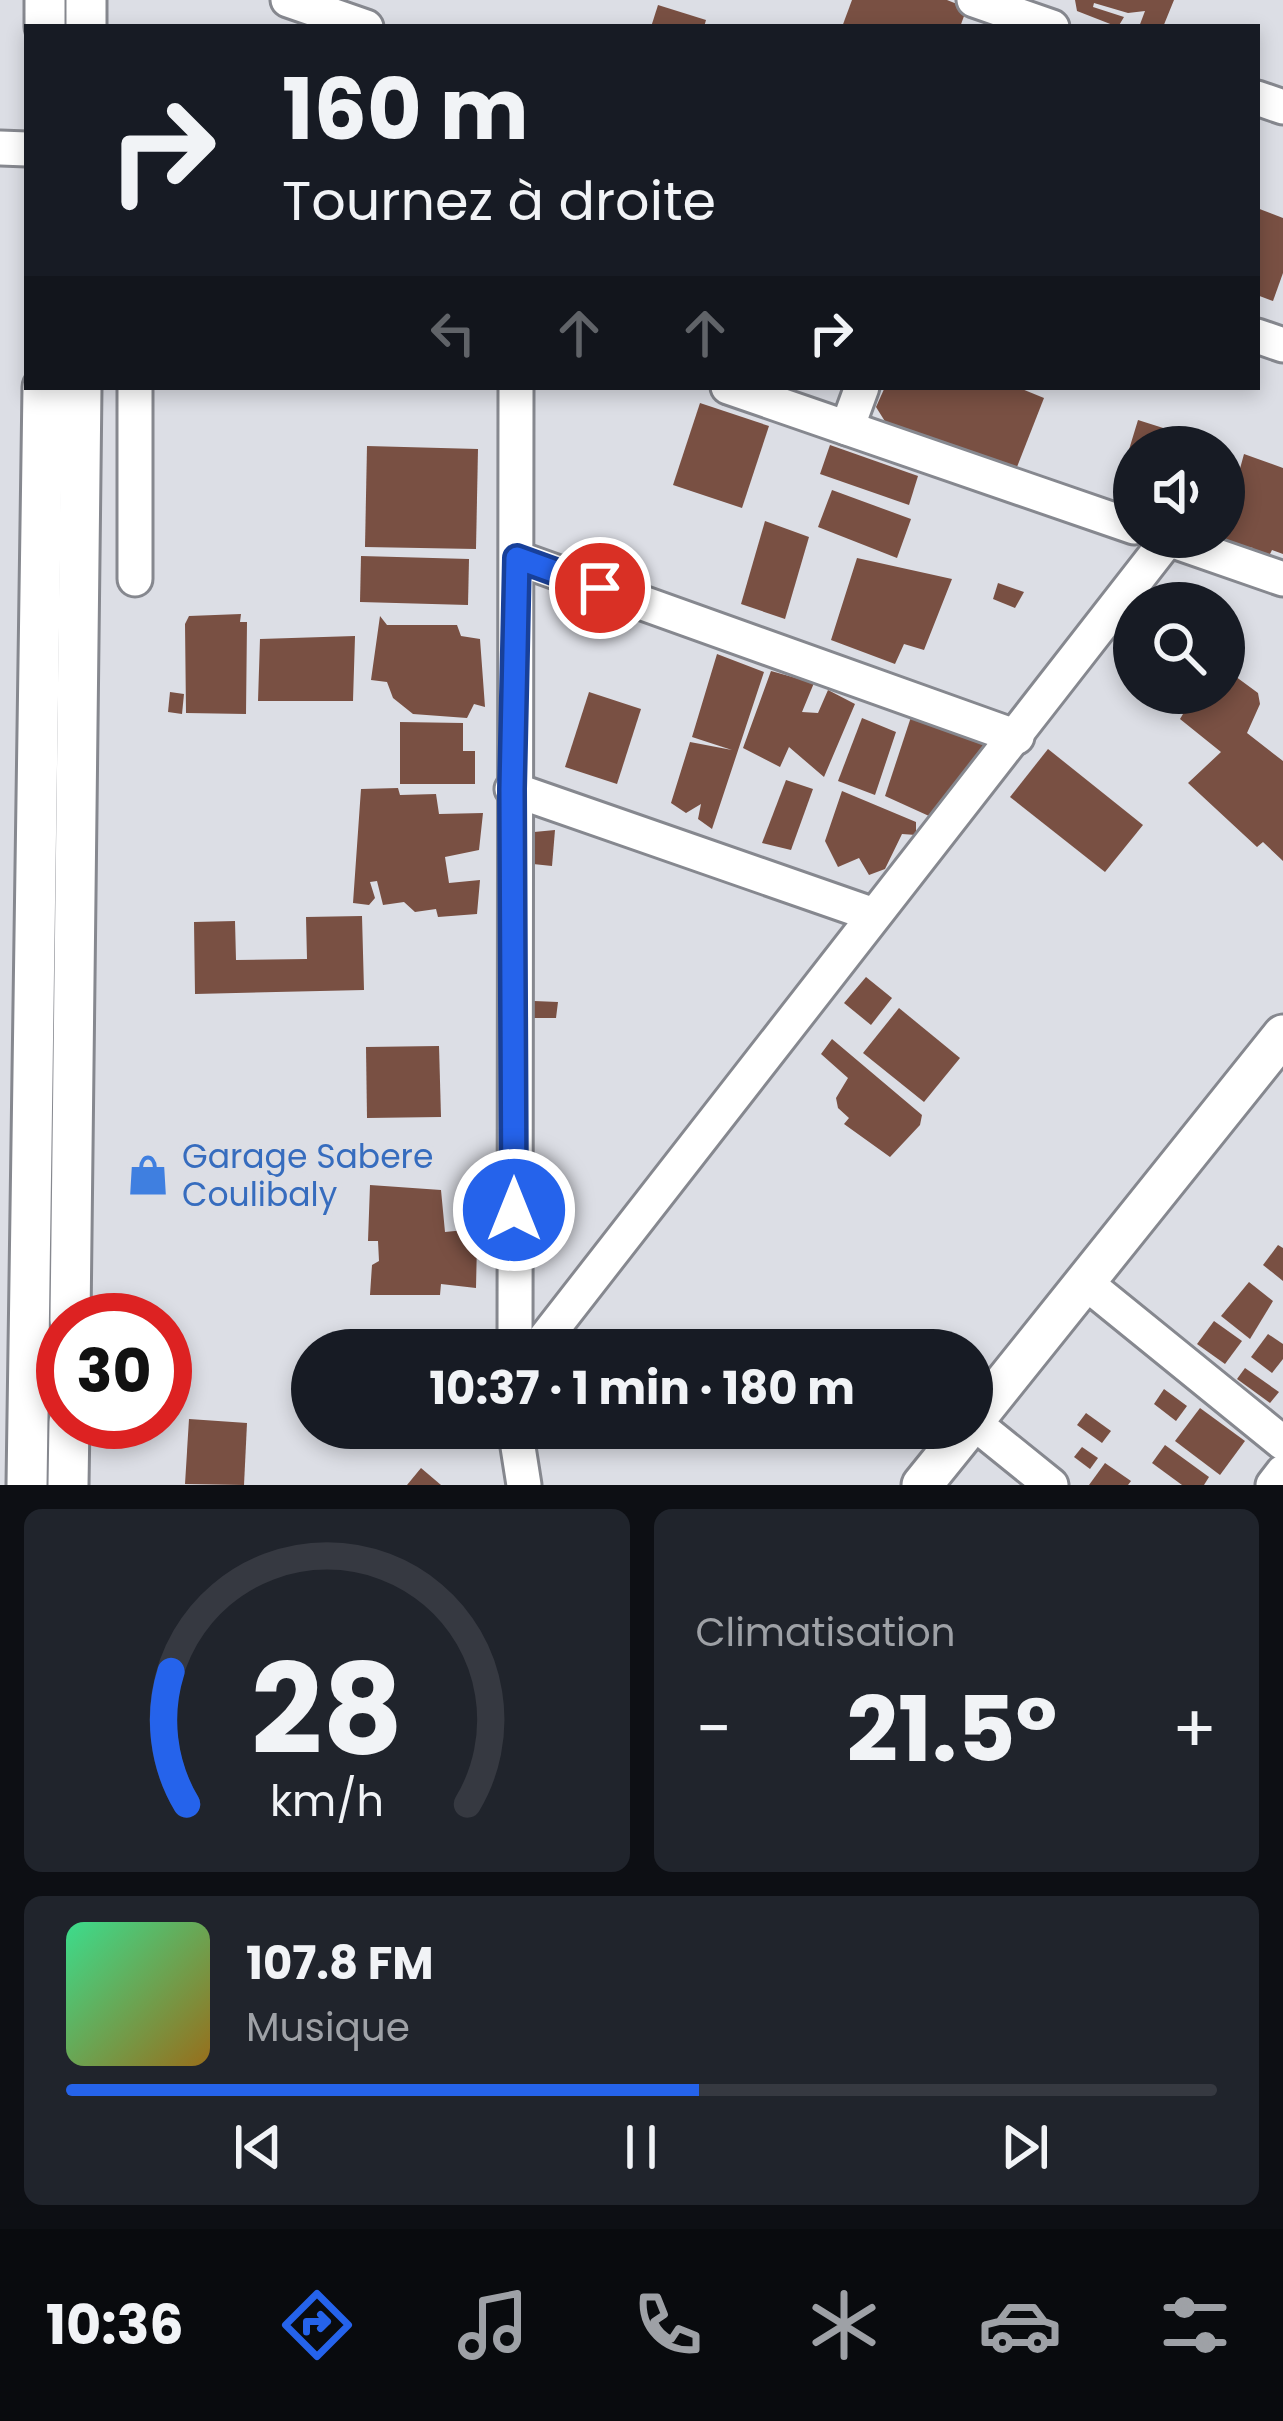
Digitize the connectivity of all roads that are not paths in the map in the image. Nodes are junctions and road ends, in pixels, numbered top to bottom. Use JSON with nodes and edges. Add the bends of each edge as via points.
{"nodes":[{"id":1,"x":288,"y":0,"type":"edge"},
{"id":2,"x":986,"y":8,"type":"edge"},
{"id":3,"x":357,"y":24,"type":"edge"},
{"id":4,"x":1042,"y":24,"type":"edge"},
{"id":5,"x":43,"y":390,"type":"edge"},
{"id":6,"x":81,"y":390,"type":"edge"},
{"id":7,"x":135,"y":390,"type":"edge"},
{"id":8,"x":516,"y":390,"type":"edge"},
{"id":9,"x":737,"y":390,"type":"edge"},
{"id":10,"x":861,"y":390,"type":"edge"},
{"id":11,"x":848,"y":428,"type":"junction"},
{"id":12,"x":1113,"y":520,"type":"edge"},
{"id":13,"x":517,"y":558,"type":"junction"},
{"id":14,"x":1150,"y":558,"type":"edge"},
{"id":15,"x":1223,"y":558,"type":"edge"},
{"id":16,"x":135,"y":579,"type":"dead end"},
{"id":17,"x":1283,"y":579,"type":"edge"},
{"id":18,"x":1017,"y":737,"type":"junction"},
{"id":19,"x":512,"y":789,"type":"junction"},
{"id":20,"x":874,"y":915,"type":"junction"},
{"id":21,"x":1279,"y":1049,"type":"edge"},
{"id":22,"x":1086,"y":1283,"type":"junction"},
{"id":23,"x":70,"y":1293,"type":"edge"},
{"id":24,"x":515,"y":1329,"type":"edge"},
{"id":25,"x":552,"y":1329,"type":"edge"},
{"id":26,"x":993,"y":1397,"type":"edge"},
{"id":27,"x":993,"y":1441,"type":"edge"},
{"id":28,"x":1283,"y":1443,"type":"edge"},
{"id":29,"x":69,"y":1449,"type":"edge"},
{"id":30,"x":518,"y":1449,"type":"edge"},
{"id":31,"x":951,"y":1449,"type":"edge"},
{"id":32,"x":1283,"y":1472,"type":"edge"},
{"id":33,"x":27,"y":1485,"type":"edge"},
{"id":34,"x":68,"y":1485,"type":"edge"},
{"id":35,"x":524,"y":1485,"type":"edge"},
{"id":36,"x":922,"y":1485,"type":"edge"},
{"id":37,"x":1051,"y":1485,"type":"edge"},
{"id":38,"x":1273,"y":1485,"type":"edge"}],
"edges":[{"from":1,"to":3,"type":"street"},
{"from":2,"to":4,"type":"street"},
{"from":5,"to":33,"type":"street"},
{"from":6,"to":23,"type":"street"},
{"from":7,"to":16,"type":"street"},
{"from":8,"to":13,"type":"street"},
{"from":9,"to":11,"type":"street"},
{"from":10,"to":11,"type":"street"},
{"from":11,"to":12,"type":"street"},
{"from":13,"to":18,"type":"street"},
{"from":13,"to":19,"type":"street"},
{"from":14,"to":18,"type":"street"},
{"from":15,"to":17,"type":"street"},
{"from":18,"to":20,"type":"street"},
{"from":19,"to":20,"type":"street"},
{"from":19,"to":24,"type":"street"},
{"from":20,"to":25,"type":"street"},
{"from":21,"to":22,"type":"street"},
{"from":22,"to":26,"type":"street"},
{"from":22,"to":28,"type":"street"},
{"from":27,"to":37,"type":"street"},
{"from":29,"to":34,"type":"street"},
{"from":30,"to":35,"type":"street"},
{"from":31,"to":36,"type":"street"},
{"from":32,"to":38,"type":"street"}]}
